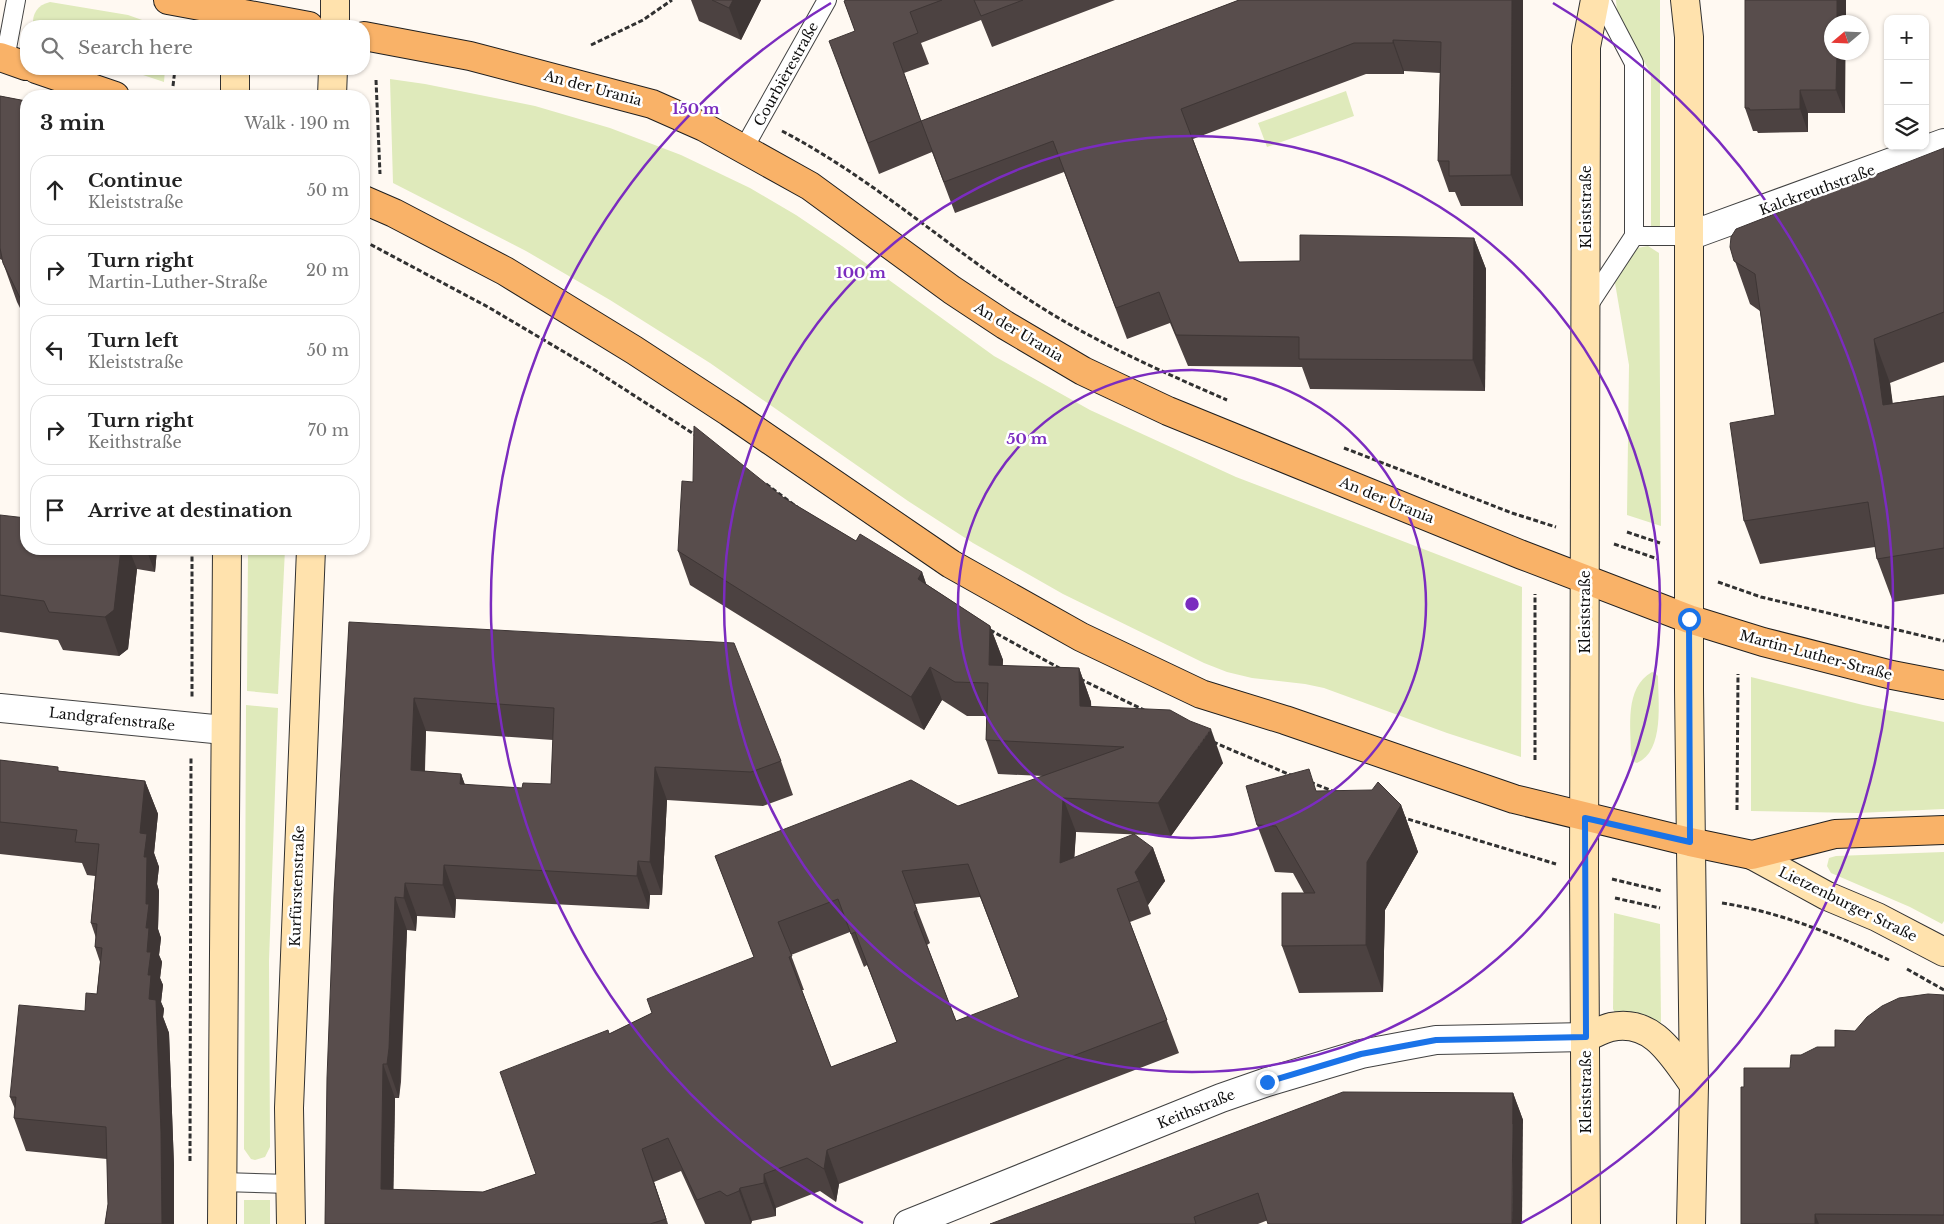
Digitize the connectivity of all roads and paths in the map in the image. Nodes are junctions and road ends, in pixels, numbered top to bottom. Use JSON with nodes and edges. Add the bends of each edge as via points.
{"nodes":[{"id":1,"x":16,"y":0,"type":"edge"},
{"id":2,"x":168,"y":0,"type":"edge"},
{"id":3,"x":335,"y":0,"type":"edge"},
{"id":4,"x":672,"y":0,"type":"edge"},
{"id":5,"x":827,"y":0,"type":"edge"},
{"id":6,"x":1595,"y":0,"type":"edge"},
{"id":7,"x":1601,"y":0,"type":"edge"},
{"id":8,"x":1685,"y":0,"type":"edge"},
{"id":9,"x":236,"y":13,"type":"edge"},
{"id":10,"x":275,"y":20,"type":"edge"},
{"id":11,"x":335,"y":20,"type":"edge"},
{"id":12,"x":370,"y":37,"type":"edge"},
{"id":13,"x":591,"y":45,"type":"dead end"},
{"id":14,"x":10,"y":61,"type":"edge"},
{"id":15,"x":54,"y":75,"type":"edge"},
{"id":16,"x":174,"y":75,"type":"edge"},
{"id":17,"x":235,"y":75,"type":"edge"},
{"id":18,"x":333,"y":75,"type":"edge"},
{"id":19,"x":376,"y":80,"type":"dead end"},
{"id":20,"x":173,"y":86,"type":"dead end"},
{"id":21,"x":97,"y":90,"type":"edge"},
{"id":22,"x":235,"y":90,"type":"edge"},
{"id":23,"x":332,"y":90,"type":"edge"},
{"id":24,"x":759,"y":120,"type":"junction"},
{"id":25,"x":1944,"y":143,"type":"edge"},
{"id":26,"x":744,"y":148,"type":"junction"},
{"id":27,"x":380,"y":176,"type":"dead end"},
{"id":28,"x":370,"y":203,"type":"edge"},
{"id":29,"x":1634,"y":236,"type":"junction"},
{"id":30,"x":1690,"y":236,"type":"junction"},
{"id":31,"x":370,"y":244,"type":"edge"},
{"id":32,"x":395,"y":258,"type":"dead end"},
{"id":33,"x":1586,"y":310,"type":"junction"},
{"id":34,"x":1232,"y":402,"type":"dead end"},
{"id":35,"x":1342,"y":447,"type":"dead end"},
{"id":36,"x":1512,"y":513,"type":"dead end"},
{"id":37,"x":1627,"y":532,"type":"dead end"},
{"id":38,"x":1661,"y":543,"type":"dead end"},
{"id":39,"x":1627,"y":548,"type":"dead end"},
{"id":40,"x":192,"y":555,"type":"edge"},
{"id":41,"x":227,"y":555,"type":"edge"},
{"id":42,"x":311,"y":555,"type":"edge"},
{"id":43,"x":1661,"y":560,"type":"dead end"},
{"id":44,"x":1586,"y":578,"type":"junction"},
{"id":45,"x":1535,"y":594,"type":"dead end"},
{"id":46,"x":1761,"y":597,"type":"dead end"},
{"id":47,"x":1689,"y":619,"type":"junction"},
{"id":48,"x":1944,"y":641,"type":"edge"},
{"id":49,"x":1738,"y":674,"type":"dead end"},
{"id":50,"x":1944,"y":685,"type":"edge"},
{"id":51,"x":192,"y":694,"type":"dead end"},
{"id":52,"x":11,"y":709,"type":"edge"},
{"id":53,"x":224,"y":730,"type":"junction"},
{"id":54,"x":1535,"y":760,"type":"dead end"},
{"id":55,"x":191,"y":770,"type":"dead end"},
{"id":56,"x":1737,"y":810,"type":"dead end"},
{"id":57,"x":1585,"y":818,"type":"junction"},
{"id":58,"x":1944,"y":830,"type":"edge"},
{"id":59,"x":1690,"y":842,"type":"junction"},
{"id":60,"x":1752,"y":855,"type":"junction"},
{"id":61,"x":1614,"y":880,"type":"dead end"},
{"id":62,"x":1660,"y":891,"type":"dead end"},
{"id":63,"x":1614,"y":898,"type":"dead end"},
{"id":64,"x":1660,"y":908,"type":"dead end"},
{"id":65,"x":1770,"y":914,"type":"dead end"},
{"id":66,"x":1944,"y":952,"type":"edge"},
{"id":67,"x":1890,"y":960,"type":"dead end"},
{"id":68,"x":1904,"y":968,"type":"dead end"},
{"id":69,"x":1944,"y":990,"type":"edge"},
{"id":70,"x":1586,"y":1037,"type":"junction"},
{"id":71,"x":1694,"y":1084,"type":"junction"},
{"id":72,"x":190,"y":1164,"type":"dead end"},
{"id":73,"x":222,"y":1182,"type":"junction"},
{"id":74,"x":290,"y":1184,"type":"junction"},
{"id":75,"x":222,"y":1224,"type":"edge"},
{"id":76,"x":291,"y":1224,"type":"edge"},
{"id":77,"x":908,"y":1224,"type":"edge"},
{"id":78,"x":1586,"y":1224,"type":"edge"},
{"id":79,"x":1691,"y":1224,"type":"edge"}],
"edges":[{"from":1,"to":14,"type":"lane"},
{"from":2,"to":9,"type":"main road"},
{"from":3,"to":11,"type":"main road"},
{"from":4,"to":13,"type":"path","via":[[643,20]]},
{"from":5,"to":24,"type":"lane","name":"Courbièrestraße"},
{"from":6,"to":33,"type":"main road","name":"Kleiststraße","via":[[1586,48]]},
{"from":7,"to":29,"type":"lane","via":[[1634,63]]},
{"from":8,"to":30,"type":"main road","via":[[1689,37]]},
{"from":9,"to":10,"type":"main road"},
{"from":12,"to":26,"type":"main road","name":"An der Urania","via":[[462,54],[652,104]]},
{"from":15,"to":21,"type":"main road"},
{"from":16,"to":20,"type":"path"},
{"from":17,"to":22,"type":"main road"},
{"from":18,"to":23,"type":"main road"},
{"from":19,"to":27,"type":"path"},
{"from":24,"to":26,"type":"lane","name":"Courbièrestraße"},
{"from":24,"to":34,"type":"path","via":[[872,186],[1027,299],[1112,347]]},
{"from":25,"to":30,"type":"street","name":"Kalckreuthstraße"},
{"from":26,"to":44,"type":"main road","name":"An der Urania","via":[[810,186],[952,290],[1082,371],[1281,458]]},
{"from":28,"to":57,"type":"main road","via":[[504,271],[618,340],[951,564],[1081,637],[1201,694],[1514,800]]},
{"from":29,"to":30,"type":"lane"},
{"from":29,"to":33,"type":"lane"},
{"from":30,"to":47,"type":"main road"},
{"from":31,"to":32,"type":"path"},
{"from":33,"to":44,"type":"main road","name":"Kleiststraße"},
{"from":35,"to":36,"type":"path"},
{"from":37,"to":38,"type":"path"},
{"from":39,"to":43,"type":"path"},
{"from":40,"to":51,"type":"path"},
{"from":41,"to":53,"type":"main road"},
{"from":42,"to":74,"type":"main road","name":"Kurfürstenstraße","via":[[291,1068]]},
{"from":44,"to":47,"type":"main road","name":"An der Urania"},
{"from":44,"to":57,"type":"main road","name":"Kleiststraße"},
{"from":45,"to":54,"type":"path"},
{"from":46,"to":48,"type":"path"},
{"from":47,"to":50,"type":"main road","name":"Martin-Luther-Straße","via":[[1772,644]]},
{"from":47,"to":59,"type":"main road"},
{"from":49,"to":56,"type":"path"},
{"from":52,"to":53,"type":"street","name":"Landgrafenstraße"},
{"from":53,"to":73,"type":"main road"},
{"from":55,"to":72,"type":"path"},
{"from":57,"to":59,"type":"main road"},
{"from":57,"to":70,"type":"main road","name":"Kleiststraße"},
{"from":58,"to":60,"type":"main road","via":[[1835,834]]},
{"from":59,"to":60,"type":"main road"},
{"from":59,"to":71,"type":"main road"},
{"from":60,"to":66,"type":"main road","name":"Lietzenburger Straße","via":[[1826,896]]},
{"from":61,"to":62,"type":"path"},
{"from":63,"to":64,"type":"path"},
{"from":65,"to":67,"type":"path","via":[[1827,932]]},
{"from":68,"to":69,"type":"path"},
{"from":70,"to":71,"type":"main road","via":[[1620,1026],[1653,1034]]},
{"from":70,"to":77,"type":"street","name":"Keithstraße","via":[[1436,1040],[1361,1054],[1221,1098]]},
{"from":70,"to":78,"type":"main road","name":"Kleiststraße"},
{"from":71,"to":79,"type":"main road"},
{"from":73,"to":74,"type":"lane"},
{"from":73,"to":75,"type":"main road"},
{"from":74,"to":76,"type":"main road","name":"Kurfürstenstraße"}]}
